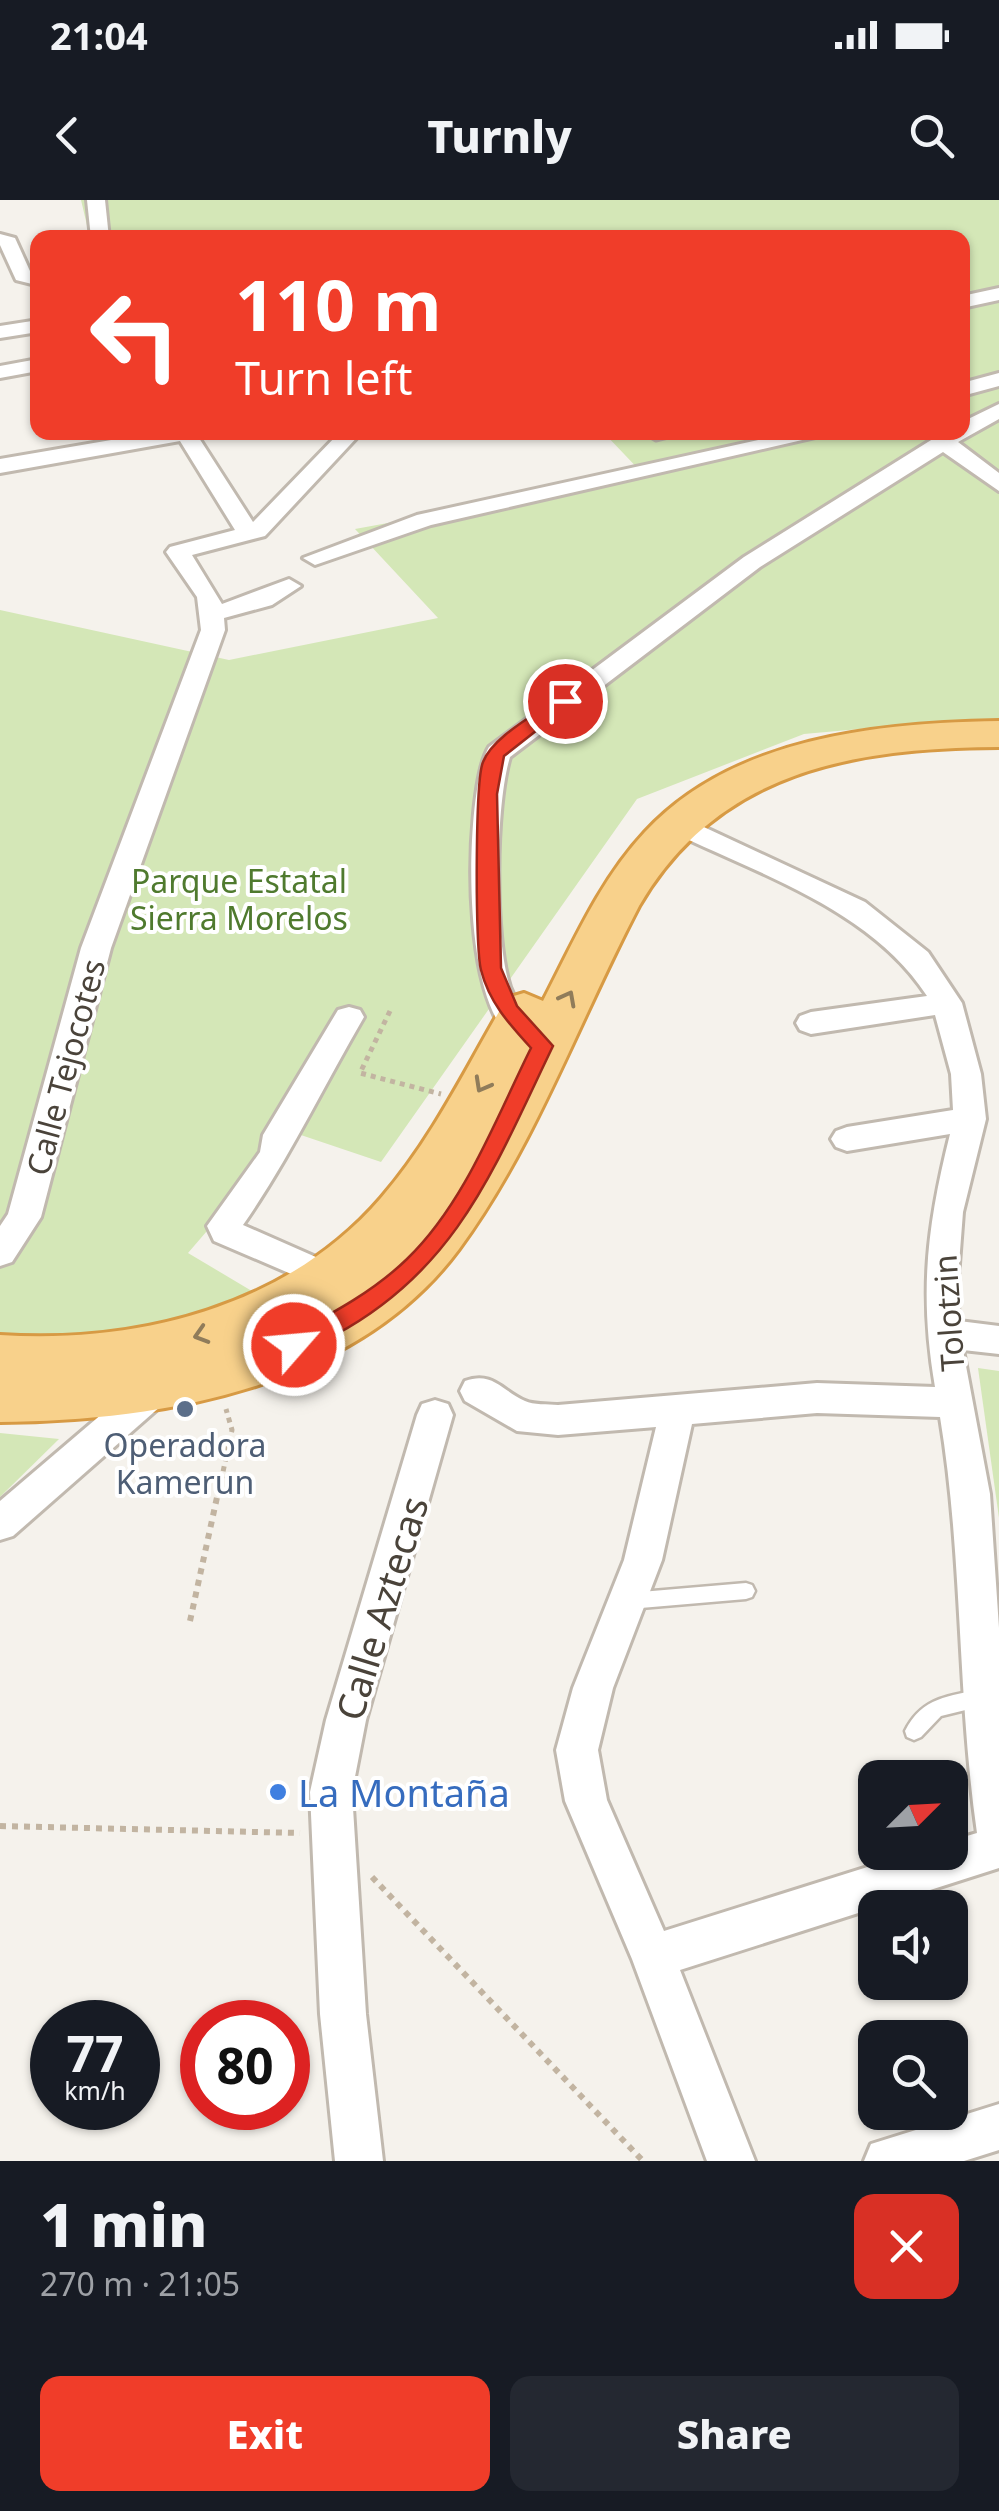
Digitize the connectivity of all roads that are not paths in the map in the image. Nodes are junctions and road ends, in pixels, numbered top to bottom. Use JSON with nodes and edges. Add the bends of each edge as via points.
{"nodes":[{"id":1,"x":96,"y":200,"type":"edge"},
{"id":2,"x":99,"y":230,"type":"edge"},
{"id":3,"x":6,"y":238,"type":"dead end"},
{"id":4,"x":30,"y":277,"type":"edge"},
{"id":5,"x":30,"y":279,"type":"edge"},
{"id":6,"x":0,"y":285,"type":"edge"},
{"id":7,"x":999,"y":294,"type":"edge"},
{"id":8,"x":970,"y":300,"type":"edge"},
{"id":9,"x":30,"y":328,"type":"edge"},
{"id":10,"x":0,"y":332,"type":"edge"},
{"id":11,"x":30,"y":366,"type":"edge"},
{"id":12,"x":0,"y":372,"type":"edge"},
{"id":13,"x":999,"y":379,"type":"edge"},
{"id":14,"x":970,"y":387,"type":"edge"},
{"id":15,"x":999,"y":410,"type":"edge"},
{"id":16,"x":970,"y":426,"type":"edge"},
{"id":17,"x":151,"y":440,"type":"edge"},
{"id":18,"x":196,"y":440,"type":"edge"},
{"id":19,"x":344,"y":440,"type":"edge"},
{"id":20,"x":790,"y":440,"type":"edge"},
{"id":21,"x":947,"y":440,"type":"edge"},
{"id":22,"x":959,"y":440,"type":"edge"},
{"id":23,"x":0,"y":466,"type":"edge"},
{"id":24,"x":999,"y":484,"type":"edge"},
{"id":25,"x":250,"y":535,"type":"junction"},
{"id":26,"x":315,"y":558,"type":"dead end"},
{"id":27,"x":289,"y":586,"type":"dead end"},
{"id":28,"x":214,"y":613,"type":"junction"},
{"id":29,"x":999,"y":718,"type":"edge"},
{"id":30,"x":999,"y":734,"type":"edge"},
{"id":31,"x":678,"y":824,"type":"junction"},
{"id":32,"x":947,"y":1003,"type":"junction"},
{"id":33,"x":349,"y":1017,"type":"dead end"},
{"id":34,"x":811,"y":1023,"type":"dead end"},
{"id":35,"x":530,"y":1034,"type":"junction"},
{"id":36,"x":970,"y":1119,"type":"junction"},
{"id":37,"x":847,"y":1140,"type":"dead end"},
{"id":38,"x":0,"y":1253,"type":"edge"},
{"id":39,"x":331,"y":1278,"type":"junction"},
{"id":40,"x":943,"y":1334,"type":"junction"},
{"id":41,"x":999,"y":1340,"type":"edge"},
{"id":42,"x":0,"y":1358,"type":"edge"},
{"id":43,"x":156,"y":1388,"type":"junction"},
{"id":44,"x":478,"y":1391,"type":"dead end"},
{"id":45,"x":0,"y":1398,"type":"edge"},
{"id":46,"x":956,"y":1403,"type":"junction"},
{"id":47,"x":677,"y":1412,"type":"junction"},
{"id":48,"x":434,"y":1415,"type":"dead end"},
{"id":49,"x":0,"y":1524,"type":"edge"},
{"id":50,"x":746,"y":1591,"type":"dead end"},
{"id":51,"x":629,"y":1601,"type":"junction"},
{"id":52,"x":983,"y":1698,"type":"junction"},
{"id":53,"x":914,"y":1731,"type":"dead end"},
{"id":54,"x":999,"y":1837,"type":"edge"},
{"id":55,"x":999,"y":1847,"type":"edge"},
{"id":56,"x":653,"y":1958,"type":"junction"},
{"id":57,"x":999,"y":2126,"type":"edge"},
{"id":58,"x":359,"y":2161,"type":"edge"},
{"id":59,"x":731,"y":2161,"type":"edge"},
{"id":60,"x":888,"y":2161,"type":"edge"}],
"edges":[{"from":1,"to":2,"type":"street"},
{"from":3,"to":4,"type":"street"},
{"from":5,"to":6,"type":"street"},
{"from":7,"to":8,"type":"street"},
{"from":9,"to":10,"type":"street"},
{"from":11,"to":12,"type":"street"},
{"from":13,"to":14,"type":"street"},
{"from":15,"to":16,"type":"street"},
{"from":17,"to":23,"type":"street"},
{"from":18,"to":25,"type":"street"},
{"from":19,"to":25,"type":"street"},
{"from":20,"to":26,"type":"street","via":[[425,520]]},
{"from":21,"to":35,"type":"street","via":[[752,562],[498,753],[487,794],[490,968],[501,998]]},
{"from":22,"to":24,"type":"street"},
{"from":25,"to":28,"type":"street","via":[[178,553]]},
{"from":27,"to":28,"type":"street"},
{"from":28,"to":38,"type":"street","name":"Calle Tejocotes","via":[[204,657],[96,948],[24,1217]]},
{"from":29,"to":35,"type":"highway","via":[[904,721],[754,750],[654,806],[627,832]]},
{"from":30,"to":31,"type":"highway","via":[[835,750],[739,784]]},
{"from":31,"to":32,"type":"street","name":"Tolotzin","via":[[855,909],[918,958]]},
{"from":35,"to":31,"type":"highway","one_way":true,"via":[[628,885]]},
{"from":32,"to":34,"type":"street"},
{"from":32,"to":36,"type":"street","name":"Tolotzin"},
{"from":33,"to":39,"type":"street","via":[[279,1135],[275,1155],[224,1226]]},
{"from":35,"to":39,"type":"highway","one_way":true,"via":[[472,1102],[410,1198]]},
{"from":35,"to":43,"type":"highway","via":[[477,1179],[416,1265],[327,1330],[255,1360]]},
{"from":36,"to":37,"type":"street"},
{"from":36,"to":40,"type":"street","name":"Tolotzin","via":[[940,1253]]},
{"from":39,"to":42,"type":"highway","one_way":true,"via":[[248,1319],[152,1348],[57,1360]]},
{"from":40,"to":41,"type":"street"},
{"from":40,"to":46,"type":"street","name":"Tolotzin"},
{"from":43,"to":45,"type":"highway","via":[[87,1398]]},
{"from":43,"to":49,"type":"street"},
{"from":44,"to":47,"type":"street","via":[[525,1419]]},
{"from":46,"to":47,"type":"street","via":[[817,1398]]},
{"from":46,"to":52,"type":"street","name":"Tolotzin","via":[[971,1494]]},
{"from":47,"to":51,"type":"street"},
{"from":48,"to":58,"type":"street","name":"Calle Aztecas","via":[[331,1792]]},
{"from":50,"to":51,"type":"lane"},
{"from":51,"to":56,"type":"street","via":[[593,1688],[577,1750],[586,1801]]},
{"from":52,"to":53,"type":"lane","via":[[936,1708]]},
{"from":52,"to":54,"type":"street","name":"Tolotzin"},
{"from":55,"to":56,"type":"street"},
{"from":56,"to":59,"type":"street"},
{"from":57,"to":60,"type":"street"}]}
